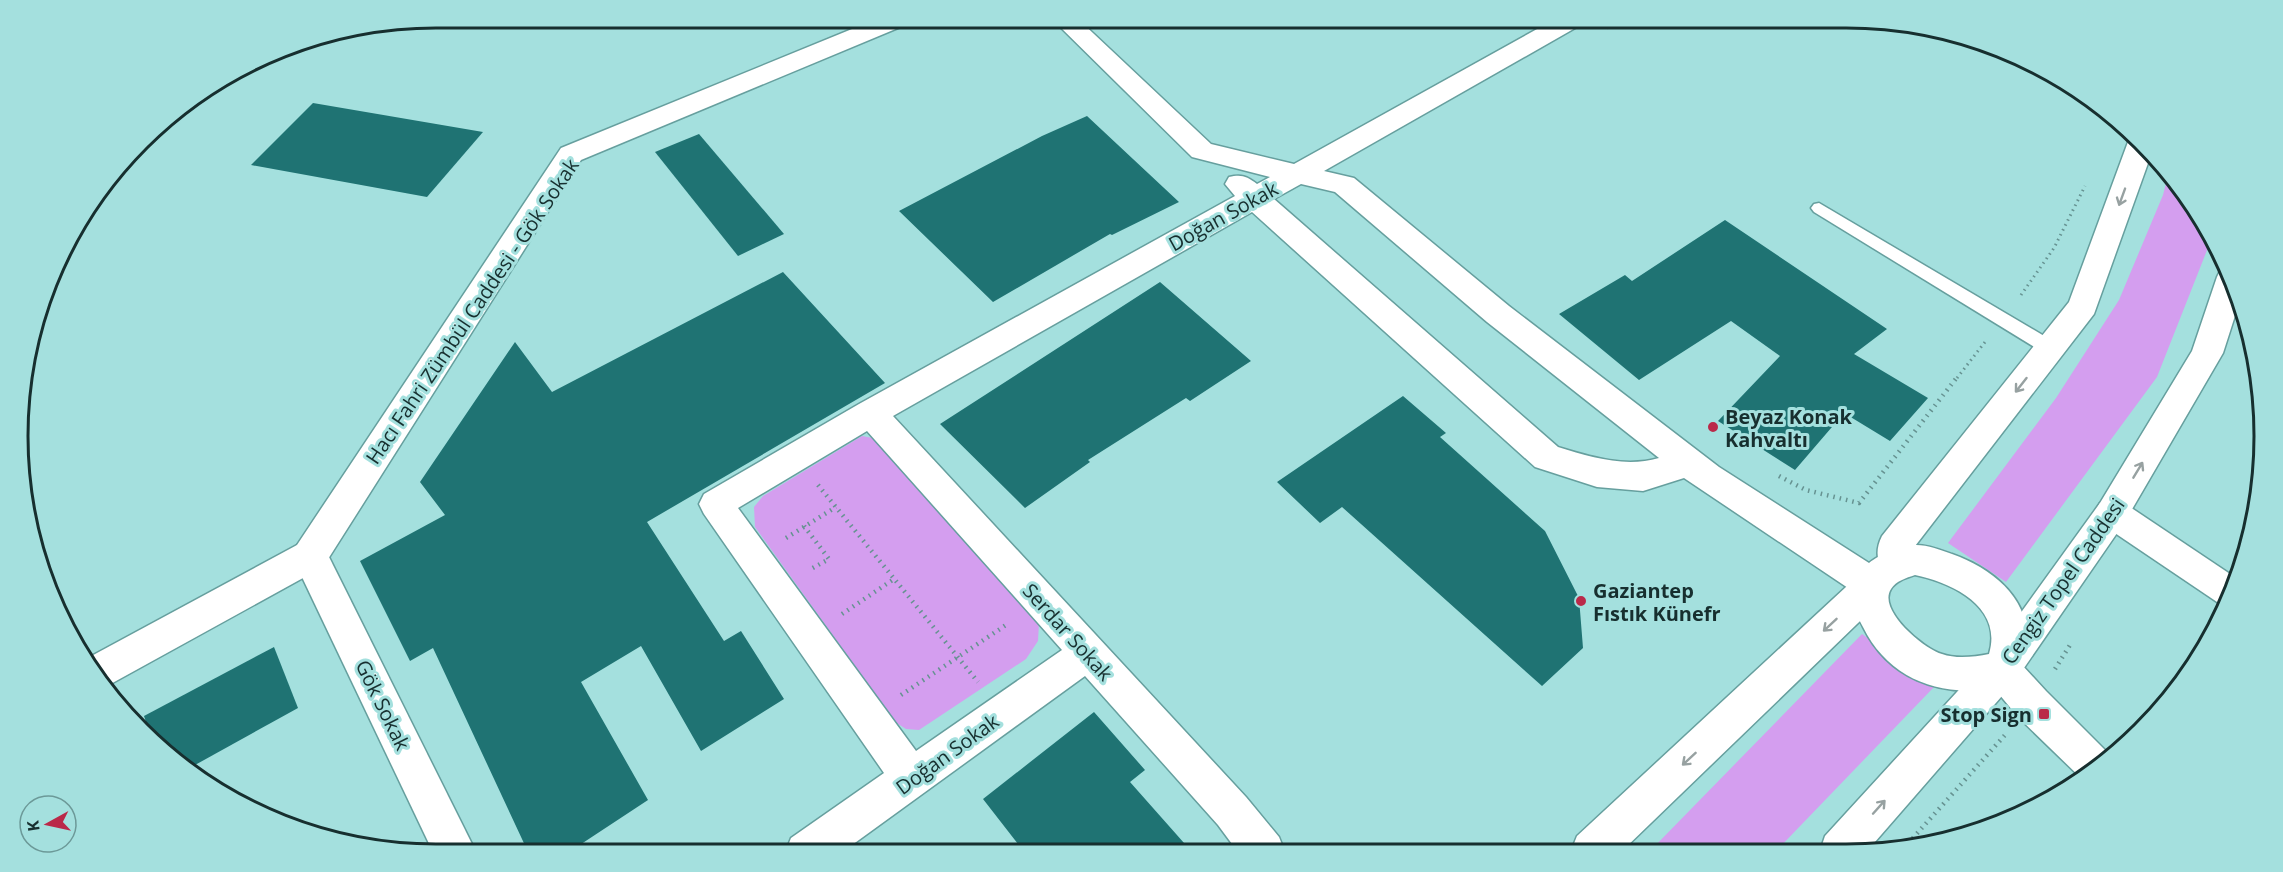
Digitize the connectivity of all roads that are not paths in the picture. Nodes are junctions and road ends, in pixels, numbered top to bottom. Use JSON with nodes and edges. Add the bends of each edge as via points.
{"nodes":[{"id":1,"x":877,"y":28,"type":"edge"},
{"id":2,"x":1073,"y":28,"type":"edge"},
{"id":3,"x":1557,"y":28,"type":"edge"},
{"id":4,"x":1202,"y":151,"type":"junction"},
{"id":5,"x":2139,"y":152,"type":"edge"},
{"id":6,"x":1298,"y":174,"type":"junction"},
{"id":7,"x":1255,"y":198,"type":"junction"},
{"id":8,"x":1819,"y":208,"type":"dead end"},
{"id":9,"x":2228,"y":291,"type":"edge"},
{"id":10,"x":2050,"y":348,"type":"junction"},
{"id":11,"x":871,"y":413,"type":"junction"},
{"id":12,"x":1689,"y":463,"type":"junction"},
{"id":13,"x":2112,"y":513,"type":"junction"},
{"id":14,"x":310,"y":556,"type":"junction"},
{"id":15,"x":1884,"y":574,"type":"junction"},
{"id":16,"x":2224,"y":590,"type":"edge"},
{"id":17,"x":1087,"y":653,"type":"junction"},
{"id":18,"x":102,"y":669,"type":"edge"},
{"id":19,"x":2002,"y":669,"type":"junction"},
{"id":20,"x":2091,"y":762,"type":"edge"},
{"id":21,"x":912,"y":779,"type":"junction"},
{"id":22,"x":451,"y":844,"type":"edge"},
{"id":23,"x":819,"y":844,"type":"edge"},
{"id":24,"x":1258,"y":844,"type":"edge"},
{"id":25,"x":1599,"y":844,"type":"edge"},
{"id":26,"x":1845,"y":844,"type":"edge"}],
"edges":[{"from":1,"to":14,"type":"street","name":"Hacı Fahri Zümbül Caddesi - Gök Sokak","via":[[571,154]]},
{"from":2,"to":4,"type":"street"},
{"from":3,"to":6,"type":"street","name":"Doğan Sokak"},
{"from":4,"to":6,"type":"street"},
{"from":4,"to":7,"type":"street"},
{"from":5,"to":10,"type":"street","one_way":true,"via":[[2083,306]]},
{"from":6,"to":7,"type":"street","name":"Doğan Sokak"},
{"from":6,"to":12,"type":"street","via":[[1344,185],[1498,314]]},
{"from":7,"to":11,"type":"street","name":"Doğan Sokak"},
{"from":7,"to":12,"type":"street","via":[[1547,457],[1597,473],[1643,477]]},
{"from":8,"to":10,"type":"lane"},
{"from":13,"to":9,"type":"street","name":"Cengiz Topel Caddesi","one_way":true,"via":[[2207,353]]},
{"from":10,"to":15,"type":"street","one_way":true,"via":[[1894,547]]},
{"from":11,"to":17,"type":"street","name":"Serdar Sokak"},
{"from":11,"to":21,"type":"street","name":"Doğan Sokak","via":[[716,504]]},
{"from":12,"to":15,"type":"street"},
{"from":13,"to":16,"type":"street"},
{"from":13,"to":19,"type":"street","name":"Cengiz Topel Caddesi"},
{"from":14,"to":18,"type":"street","name":"Hacı Fahri Zümbül Caddesi - Gök Sokak"},
{"from":14,"to":22,"type":"street","name":"Gök Sokak"},
{"from":15,"to":19,"type":"street","via":[[1871,601],[1877,621],[1908,656],[1955,675]]},
{"from":15,"to":19,"type":"street","via":[[1915,560],[1960,571],[1980,585],[2007,620],[2011,639]]},
{"from":15,"to":25,"type":"street","one_way":true},
{"from":17,"to":21,"type":"street","name":"Doğan Sokak"},
{"from":17,"to":24,"type":"street","name":"Serdar Sokak"},
{"from":19,"to":20,"type":"street"},
{"from":26,"to":19,"type":"street","name":"Cengiz Topel Caddesi","one_way":true},
{"from":21,"to":23,"type":"street","name":"Doğan Sokak"}]}
